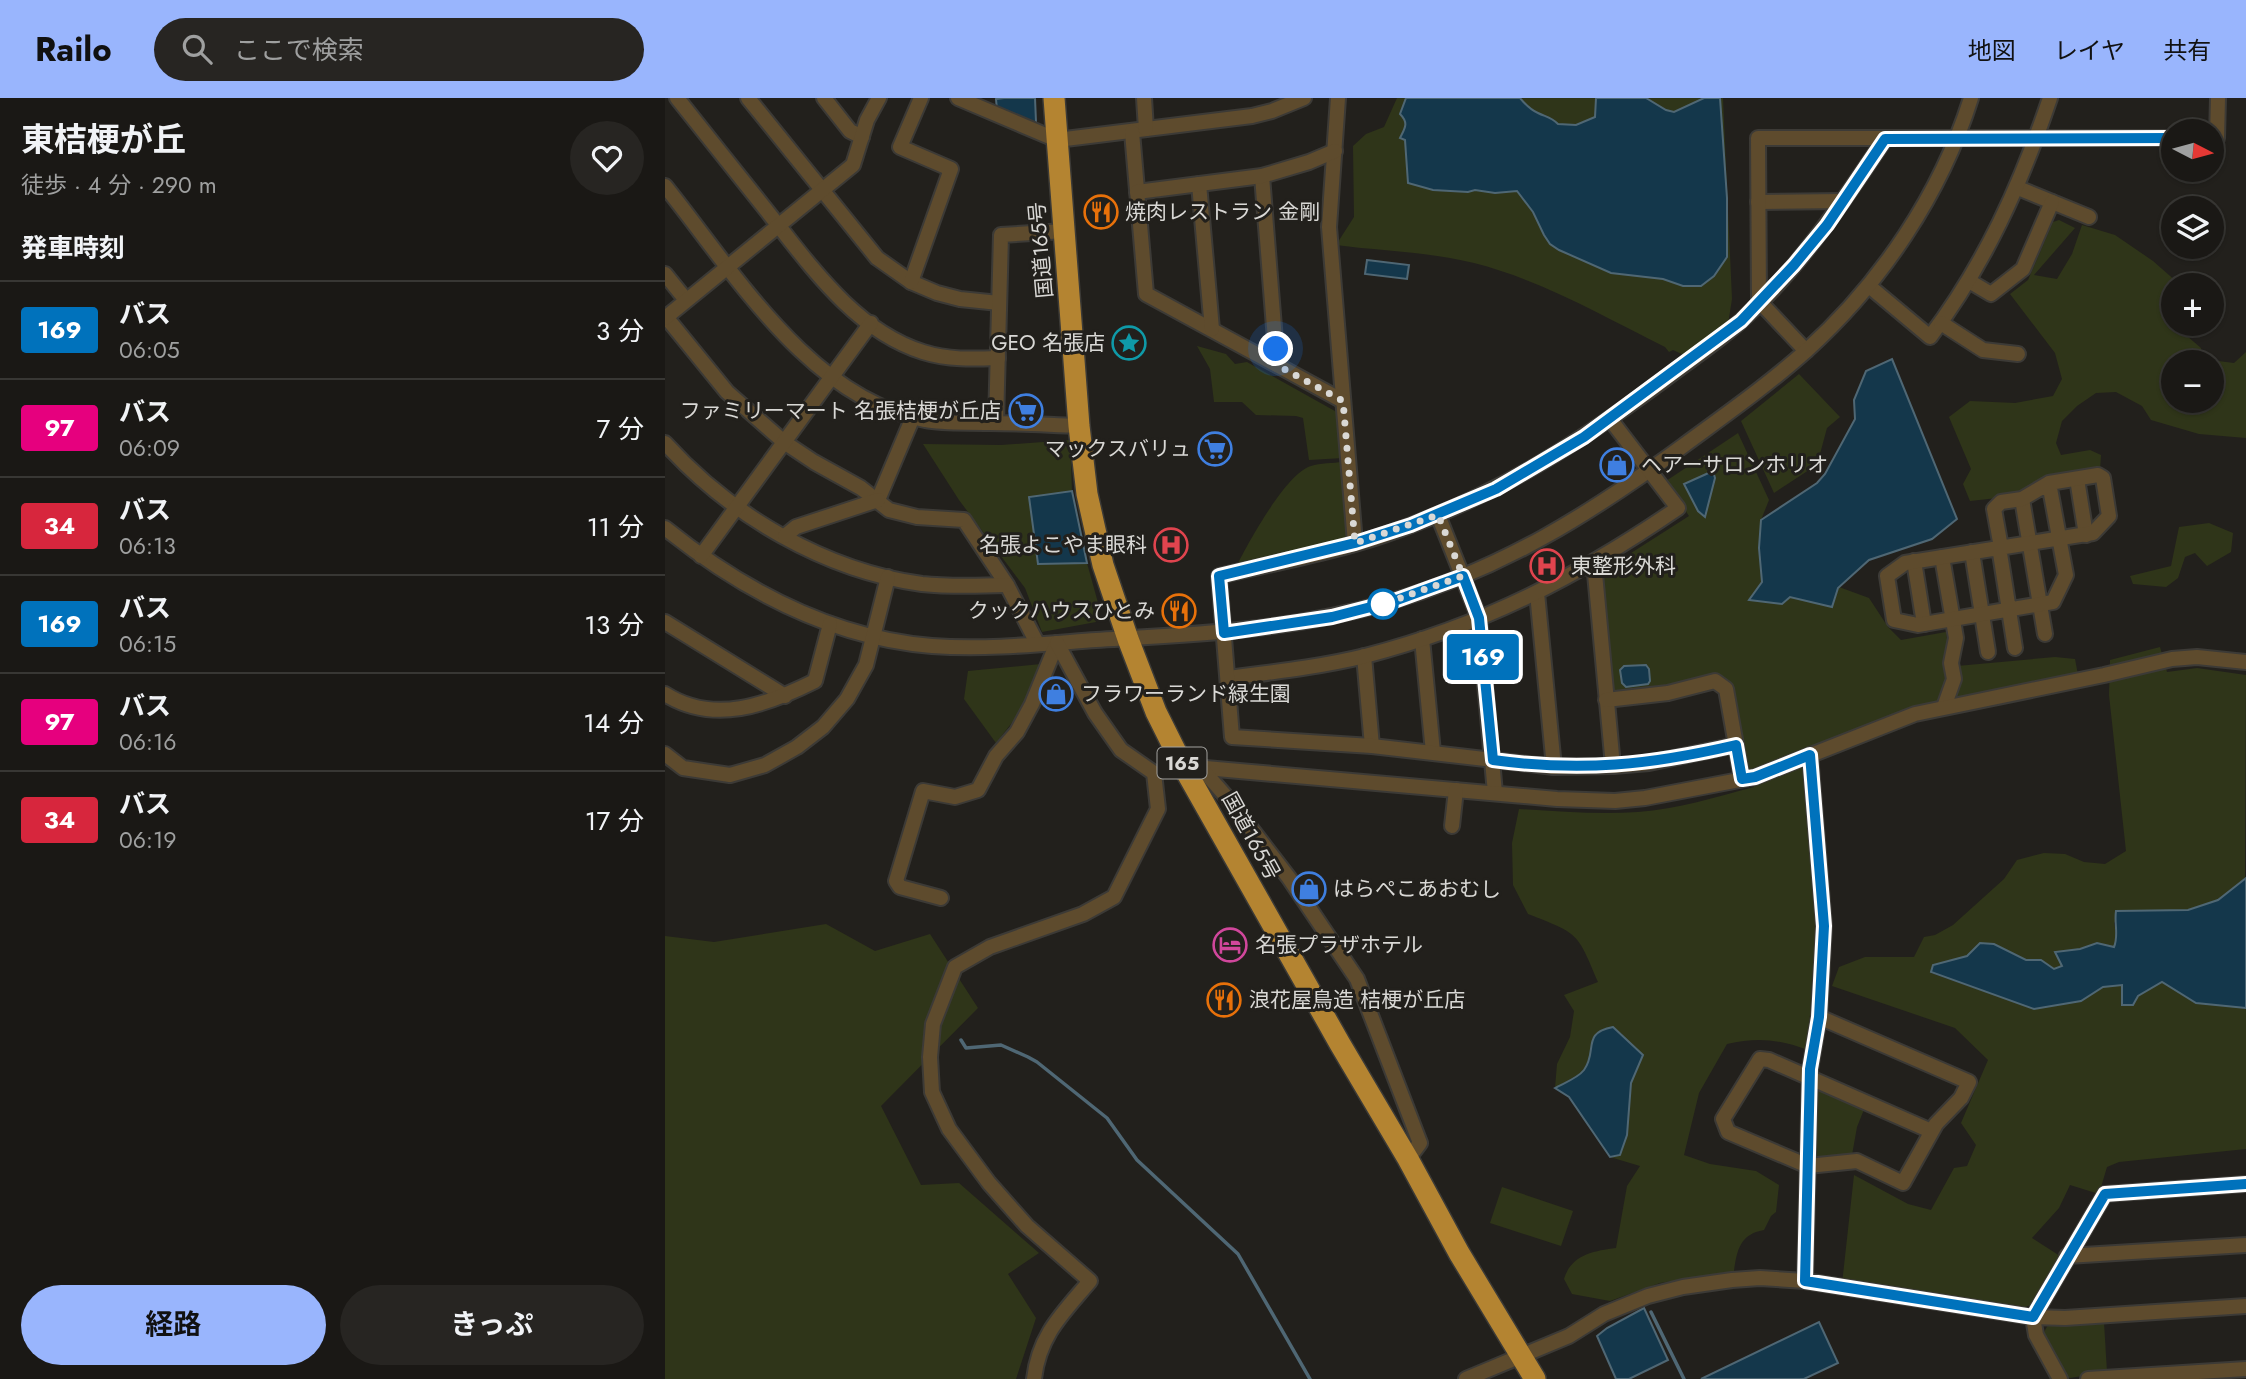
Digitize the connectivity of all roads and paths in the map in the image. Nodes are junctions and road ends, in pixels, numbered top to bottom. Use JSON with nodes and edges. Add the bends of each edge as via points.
{"nodes":[{"id":1,"x":677,"y":98,"type":"edge"},
{"id":2,"x":748,"y":98,"type":"edge"},
{"id":3,"x":824,"y":98,"type":"edge"},
{"id":4,"x":879,"y":98,"type":"edge"},
{"id":5,"x":921,"y":98,"type":"edge"},
{"id":6,"x":958,"y":98,"type":"edge"},
{"id":7,"x":1054,"y":98,"type":"edge"},
{"id":8,"x":1144,"y":98,"type":"edge"},
{"id":9,"x":1304,"y":98,"type":"edge"},
{"id":10,"x":1338,"y":98,"type":"edge"},
{"id":11,"x":1971,"y":98,"type":"edge"},
{"id":12,"x":2050,"y":98,"type":"edge"},
{"id":13,"x":2218,"y":98,"type":"edge"},
{"id":14,"x":2217,"y":119,"type":"edge"},
{"id":15,"x":1139,"y":131,"type":"junction"},
{"id":16,"x":862,"y":137,"type":"junction"},
{"id":17,"x":1956,"y":138,"type":"junction"},
{"id":18,"x":2037,"y":138,"type":"junction"},
{"id":19,"x":2161,"y":138,"type":"edge"},
{"id":20,"x":1885,"y":139,"type":"junction"},
{"id":21,"x":1057,"y":140,"type":"junction"},
{"id":22,"x":1335,"y":151,"type":"junction"},
{"id":23,"x":1262,"y":176,"type":"junction"},
{"id":24,"x":1199,"y":184,"type":"junction"},
{"id":25,"x":2018,"y":188,"type":"junction"},
{"id":26,"x":822,"y":192,"type":"junction"},
{"id":27,"x":1137,"y":192,"type":"junction"},
{"id":28,"x":668,"y":195,"type":"edge"},
{"id":29,"x":1843,"y":201,"type":"junction"},
{"id":30,"x":1758,"y":202,"type":"junction"},
{"id":31,"x":2052,"y":202,"type":"junction"},
{"id":32,"x":2089,"y":217,"type":"dead end"},
{"id":33,"x":779,"y":226,"type":"junction"},
{"id":34,"x":1065,"y":231,"type":"junction"},
{"id":35,"x":727,"y":267,"type":"junction"},
{"id":36,"x":665,"y":274,"type":"edge"},
{"id":37,"x":1969,"y":281,"type":"junction"},
{"id":38,"x":911,"y":282,"type":"junction"},
{"id":39,"x":1869,"y":286,"type":"junction"},
{"id":40,"x":686,"y":300,"type":"junction"},
{"id":41,"x":1759,"y":301,"type":"junction"},
{"id":42,"x":999,"y":303,"type":"junction"},
{"id":43,"x":665,"y":318,"type":"edge"},
{"id":44,"x":871,"y":323,"type":"junction"},
{"id":45,"x":1941,"y":323,"type":"junction"},
{"id":46,"x":1212,"y":329,"type":"junction"},
{"id":47,"x":1806,"y":351,"type":"junction"},
{"id":48,"x":2018,"y":354,"type":"dead end"},
{"id":49,"x":998,"y":358,"type":"junction"},
{"id":50,"x":1277,"y":365,"type":"junction"},
{"id":51,"x":833,"y":376,"type":"junction"},
{"id":52,"x":1343,"y":401,"type":"junction"},
{"id":53,"x":913,"y":417,"type":"junction"},
{"id":54,"x":1610,"y":419,"type":"junction"},
{"id":55,"x":996,"y":423,"type":"junction"},
{"id":56,"x":1079,"y":426,"type":"junction"},
{"id":57,"x":784,"y":442,"type":"junction"},
{"id":58,"x":665,"y":443,"type":"edge"},
{"id":59,"x":1649,"y":471,"type":"junction"},
{"id":60,"x":2077,"y":479,"type":"junction"},
{"id":61,"x":2049,"y":483,"type":"junction"},
{"id":62,"x":2022,"y":499,"type":"junction"},
{"id":63,"x":878,"y":500,"type":"junction"},
{"id":64,"x":737,"y":506,"type":"junction"},
{"id":65,"x":1438,"y":515,"type":"junction"},
{"id":66,"x":665,"y":528,"type":"edge"},
{"id":67,"x":2086,"y":535,"type":"junction"},
{"id":68,"x":785,"y":536,"type":"junction"},
{"id":69,"x":2059,"y":540,"type":"junction"},
{"id":70,"x":1355,"y":543,"type":"junction"},
{"id":71,"x":2031,"y":544,"type":"junction"},
{"id":72,"x":1999,"y":547,"type":"junction"},
{"id":73,"x":1972,"y":552,"type":"junction"},
{"id":74,"x":701,"y":556,"type":"junction"},
{"id":75,"x":1942,"y":557,"type":"junction"},
{"id":76,"x":1914,"y":561,"type":"junction"},
{"id":77,"x":1594,"y":563,"type":"junction"},
{"id":78,"x":1463,"y":576,"type":"junction"},
{"id":79,"x":888,"y":577,"type":"junction"},
{"id":80,"x":1007,"y":585,"type":"junction"},
{"id":81,"x":1537,"y":593,"type":"junction"},
{"id":82,"x":2040,"y":605,"type":"junction"},
{"id":83,"x":2009,"y":611,"type":"junction"},
{"id":84,"x":1982,"y":615,"type":"junction"},
{"id":85,"x":1479,"y":618,"type":"junction"},
{"id":86,"x":1952,"y":619,"type":"junction"},
{"id":87,"x":665,"y":622,"type":"edge"},
{"id":88,"x":829,"y":624,"type":"junction"},
{"id":89,"x":1924,"y":624,"type":"junction"},
{"id":90,"x":1224,"y":633,"type":"junction"},
{"id":91,"x":2045,"y":634,"type":"dead end"},
{"id":92,"x":873,"y":636,"type":"junction"},
{"id":93,"x":1128,"y":639,"type":"junction"},
{"id":94,"x":1422,"y":639,"type":"junction"},
{"id":95,"x":1037,"y":643,"type":"junction"},
{"id":96,"x":1057,"y":643,"type":"junction"},
{"id":97,"x":2015,"y":648,"type":"dead end"},
{"id":98,"x":1988,"y":652,"type":"dead end"},
{"id":99,"x":1364,"y":656,"type":"junction"},
{"id":100,"x":2246,"y":662,"type":"edge"},
{"id":101,"x":1228,"y":678,"type":"junction"},
{"id":102,"x":665,"y":694,"type":"edge"},
{"id":103,"x":785,"y":696,"type":"junction"},
{"id":104,"x":1606,"y":700,"type":"junction"},
{"id":105,"x":1944,"y":707,"type":"junction"},
{"id":106,"x":1736,"y":745,"type":"junction"},
{"id":107,"x":1373,"y":746,"type":"junction"},
{"id":108,"x":1433,"y":752,"type":"junction"},
{"id":109,"x":665,"y":754,"type":"edge"},
{"id":110,"x":1810,"y":755,"type":"junction"},
{"id":111,"x":1493,"y":760,"type":"junction"},
{"id":112,"x":1613,"y":766,"type":"junction"},
{"id":113,"x":1554,"y":767,"type":"junction"},
{"id":114,"x":1193,"y":768,"type":"junction"},
{"id":115,"x":1742,"y":779,"type":"junction"},
{"id":116,"x":1456,"y":790,"type":"junction"},
{"id":117,"x":1495,"y":793,"type":"junction"},
{"id":118,"x":1452,"y":826,"type":"dead end"},
{"id":119,"x":941,"y":898,"type":"dead end"},
{"id":120,"x":1819,"y":1017,"type":"junction"},
{"id":121,"x":1810,"y":1077,"type":"junction"},
{"id":122,"x":1931,"y":1131,"type":"junction"},
{"id":123,"x":1408,"y":1159,"type":"junction"},
{"id":124,"x":1808,"y":1166,"type":"junction"},
{"id":125,"x":2246,"y":1184,"type":"edge"},
{"id":126,"x":2246,"y":1245,"type":"edge"},
{"id":127,"x":2067,"y":1256,"type":"junction"},
{"id":128,"x":1805,"y":1281,"type":"junction"},
{"id":129,"x":2246,"y":1306,"type":"edge"},
{"id":130,"x":2033,"y":1317,"type":"junction"},
{"id":131,"x":1522,"y":1356,"type":"junction"},
{"id":132,"x":2246,"y":1369,"type":"edge"},
{"id":133,"x":2169,"y":1376,"type":"edge"},
{"id":134,"x":1034,"y":1379,"type":"edge"},
{"id":135,"x":1467,"y":1379,"type":"edge"},
{"id":136,"x":1535,"y":1379,"type":"edge"},
{"id":137,"x":2060,"y":1379,"type":"edge"},
{"id":138,"x":2088,"y":1379,"type":"edge"}],
"edges":[{"from":1,"to":33,"type":"street"},
{"from":2,"to":26,"type":"street"},
{"from":3,"to":16,"type":"street","via":[[849,131]]},
{"from":4,"to":16,"type":"street"},
{"from":5,"to":38,"type":"street","via":[[900,147],[951,169]]},
{"from":6,"to":21,"type":"street"},
{"from":7,"to":21,"type":"highway","name":"国道165号","number":"165"},
{"from":8,"to":15,"type":"street"},
{"from":9,"to":15,"type":"street","via":[[1252,116]]},
{"from":10,"to":22,"type":"street"},
{"from":11,"to":17,"type":"street"},
{"from":12,"to":18,"type":"street"},
{"from":13,"to":14,"type":"street"},
{"from":15,"to":21,"type":"street"},
{"from":15,"to":27,"type":"street"},
{"from":16,"to":26,"type":"street","via":[[853,165]]},
{"from":17,"to":18,"type":"street"},
{"from":17,"to":20,"type":"street"},
{"from":17,"to":39,"type":"street","via":[[1913,223]]},
{"from":18,"to":19,"type":"street"},
{"from":18,"to":25,"type":"street"},
{"from":20,"to":29,"type":"street"},
{"from":20,"to":30,"type":"street","via":[[1758,138]]},
{"from":21,"to":34,"type":"highway","name":"国道165号","number":"165"},
{"from":22,"to":23,"type":"street"},
{"from":22,"to":52,"type":"street","via":[[1329,227]]},
{"from":23,"to":24,"type":"street"},
{"from":23,"to":50,"type":"street"},
{"from":24,"to":27,"type":"street"},
{"from":24,"to":46,"type":"street"},
{"from":25,"to":31,"type":"street"},
{"from":25,"to":37,"type":"street"},
{"from":26,"to":33,"type":"street"},
{"from":26,"to":38,"type":"street","via":[[868,249]]},
{"from":27,"to":46,"type":"street","via":[[1146,294]]},
{"from":28,"to":35,"type":"street"},
{"from":29,"to":30,"type":"street"},
{"from":29,"to":41,"type":"street","via":[[1794,265]]},
{"from":30,"to":41,"type":"street"},
{"from":31,"to":32,"type":"street"},
{"from":31,"to":37,"type":"street","via":[[2023,269],[1991,294]]},
{"from":33,"to":35,"type":"street"},
{"from":33,"to":44,"type":"street","via":[[825,282]]},
{"from":34,"to":42,"type":"street","via":[[1001,235]]},
{"from":34,"to":56,"type":"highway","name":"国道165号","number":"165"},
{"from":35,"to":40,"type":"street"},
{"from":35,"to":51,"type":"street","via":[[781,331]]},
{"from":36,"to":40,"type":"street"},
{"from":37,"to":45,"type":"street"},
{"from":38,"to":42,"type":"street","via":[[960,299]]},
{"from":39,"to":45,"type":"street","via":[[1930,337]]},
{"from":39,"to":47,"type":"street"},
{"from":40,"to":43,"type":"street"},
{"from":41,"to":47,"type":"street"},
{"from":41,"to":54,"type":"street","via":[[1741,321]]},
{"from":42,"to":49,"type":"street"},
{"from":43,"to":57,"type":"street","via":[[727,392]]},
{"from":44,"to":49,"type":"street","via":[[924,353]]},
{"from":44,"to":51,"type":"street"},
{"from":45,"to":48,"type":"street","via":[[1983,351]]},
{"from":46,"to":50,"type":"street"},
{"from":47,"to":59,"type":"street"},
{"from":49,"to":55,"type":"street"},
{"from":50,"to":52,"type":"street"},
{"from":51,"to":53,"type":"street","via":[[881,406]]},
{"from":51,"to":57,"type":"street"},
{"from":52,"to":70,"type":"street"},
{"from":53,"to":55,"type":"street"},
{"from":53,"to":63,"type":"street"},
{"from":54,"to":59,"type":"street"},
{"from":54,"to":65,"type":"street","via":[[1526,473]]},
{"from":55,"to":56,"type":"street"},
{"from":56,"to":93,"type":"highway","name":"国道165号","number":"165","via":[[1090,506]]},
{"from":57,"to":63,"type":"street"},
{"from":57,"to":64,"type":"street"},
{"from":58,"to":64,"type":"street"},
{"from":59,"to":77,"type":"street","via":[[1678,508]]},
{"from":59,"to":78,"type":"street","via":[[1561,529]]},
{"from":60,"to":61,"type":"street"},
{"from":60,"to":67,"type":"street"},
{"from":60,"to":67,"type":"street","via":[[2103,478],[2109,516]]},
{"from":61,"to":62,"type":"street"},
{"from":61,"to":69,"type":"street"},
{"from":62,"to":71,"type":"street"},
{"from":62,"to":72,"type":"street","via":[[2001,502],[1994,509]]},
{"from":63,"to":68,"type":"street","via":[[796,527]]},
{"from":63,"to":80,"type":"street","via":[[889,510],[917,517],[964,520]]},
{"from":64,"to":68,"type":"street"},
{"from":64,"to":74,"type":"street"},
{"from":65,"to":70,"type":"street"},
{"from":65,"to":78,"type":"street"},
{"from":66,"to":74,"type":"street"},
{"from":67,"to":69,"type":"street"},
{"from":68,"to":79,"type":"street","via":[[836,561]]},
{"from":69,"to":71,"type":"street"},
{"from":69,"to":82,"type":"street","via":[[2066,575],[2053,602]]},
{"from":70,"to":90,"type":"street","via":[[1219,576]]},
{"from":71,"to":72,"type":"street"},
{"from":71,"to":82,"type":"street"},
{"from":72,"to":73,"type":"street"},
{"from":72,"to":83,"type":"street"},
{"from":73,"to":75,"type":"street"},
{"from":73,"to":84,"type":"street"},
{"from":74,"to":88,"type":"street","via":[[755,591]]},
{"from":75,"to":76,"type":"street"},
{"from":75,"to":86,"type":"street"},
{"from":76,"to":89,"type":"street"},
{"from":76,"to":89,"type":"street","via":[[1887,576],[1894,620]]},
{"from":77,"to":81,"type":"street"},
{"from":77,"to":104,"type":"street"},
{"from":78,"to":85,"type":"street"},
{"from":78,"to":90,"type":"street","via":[[1332,617]]},
{"from":79,"to":80,"type":"street","via":[[948,586]]},
{"from":79,"to":92,"type":"street"},
{"from":80,"to":95,"type":"street"},
{"from":81,"to":85,"type":"street"},
{"from":81,"to":113,"type":"street"},
{"from":82,"to":83,"type":"street"},
{"from":82,"to":91,"type":"street"},
{"from":83,"to":84,"type":"street"},
{"from":83,"to":97,"type":"street"},
{"from":84,"to":86,"type":"street"},
{"from":84,"to":98,"type":"street"},
{"from":85,"to":94,"type":"street"},
{"from":85,"to":111,"type":"street"},
{"from":86,"to":89,"type":"street"},
{"from":86,"to":105,"type":"street","via":[[1954,679]]},
{"from":87,"to":103,"type":"street"},
{"from":88,"to":92,"type":"street"},
{"from":88,"to":103,"type":"street","via":[[815,681]]},
{"from":90,"to":93,"type":"street"},
{"from":90,"to":101,"type":"street"},
{"from":92,"to":95,"type":"street","via":[[941,646]]},
{"from":92,"to":109,"type":"street","via":[[866,666],[847,699],[823,727],[797,747],[765,765],[730,775],[683,768]]},
{"from":93,"to":96,"type":"street"},
{"from":93,"to":114,"type":"highway","name":"国道165号","number":"165","via":[[1156,712]]},
{"from":94,"to":99,"type":"street"},
{"from":94,"to":108,"type":"street"},
{"from":95,"to":96,"type":"street"},
{"from":96,"to":119,"type":"street","via":[[1017,732],[996,756],[978,790],[955,797],[923,791],[896,881],[900,887]]},
{"from":96,"to":134,"type":"street","via":[[1121,750],[1154,772],[1159,808],[1114,897],[1083,914],[990,947],[955,967],[933,1024],[930,1058],[932,1092],[963,1149],[1027,1226],[1090,1281],[1047,1335]]},
{"from":99,"to":101,"type":"street"},
{"from":99,"to":107,"type":"street"},
{"from":100,"to":105,"type":"street","via":[[2172,659]]},
{"from":101,"to":107,"type":"street","via":[[1232,737]]},
{"from":102,"to":103,"type":"street","via":[[679,703],[727,711]]},
{"from":104,"to":106,"type":"street","via":[[1668,693],[1715,681],[1726,689]]},
{"from":104,"to":112,"type":"street"},
{"from":105,"to":110,"type":"street"},
{"from":106,"to":112,"type":"street","via":[[1675,759]]},
{"from":106,"to":115,"type":"street"},
{"from":107,"to":108,"type":"street"},
{"from":108,"to":111,"type":"street"},
{"from":110,"to":115,"type":"street"},
{"from":110,"to":120,"type":"street","via":[[1824,926]]},
{"from":111,"to":113,"type":"street"},
{"from":111,"to":117,"type":"street"},
{"from":112,"to":113,"type":"street"},
{"from":114,"to":116,"type":"street","via":[[1388,791]]},
{"from":114,"to":123,"type":"highway","name":"国道165号","number":"165","via":[[1340,1044]]},
{"from":114,"to":123,"type":"street","via":[[1261,840],[1357,979],[1420,1143]]},
{"from":115,"to":117,"type":"street","via":[[1615,801]]},
{"from":116,"to":117,"type":"street"},
{"from":116,"to":118,"type":"street"},
{"from":120,"to":121,"type":"street"},
{"from":120,"to":122,"type":"street","via":[[1969,1082]]},
{"from":121,"to":122,"type":"street"},
{"from":121,"to":124,"type":"street"},
{"from":121,"to":124,"type":"street","via":[[1761,1059],[1723,1119],[1727,1132]]},
{"from":122,"to":124,"type":"street","via":[[1903,1183],[1857,1161]]},
{"from":123,"to":131,"type":"highway","name":"国道165号","number":"165"},
{"from":124,"to":128,"type":"street"},
{"from":125,"to":127,"type":"street","via":[[2105,1194]]},
{"from":126,"to":127,"type":"street"},
{"from":127,"to":130,"type":"street"},
{"from":128,"to":130,"type":"street"},
{"from":128,"to":131,"type":"street","via":[[1741,1279],[1665,1291],[1604,1314],[1569,1336]]},
{"from":129,"to":130,"type":"street"},
{"from":130,"to":137,"type":"street","via":[[2036,1335]]},
{"from":131,"to":135,"type":"street"},
{"from":131,"to":136,"type":"highway","name":"国道165号","number":"165"},
{"from":132,"to":133,"type":"street"},
{"from":133,"to":138,"type":"street"}]}
